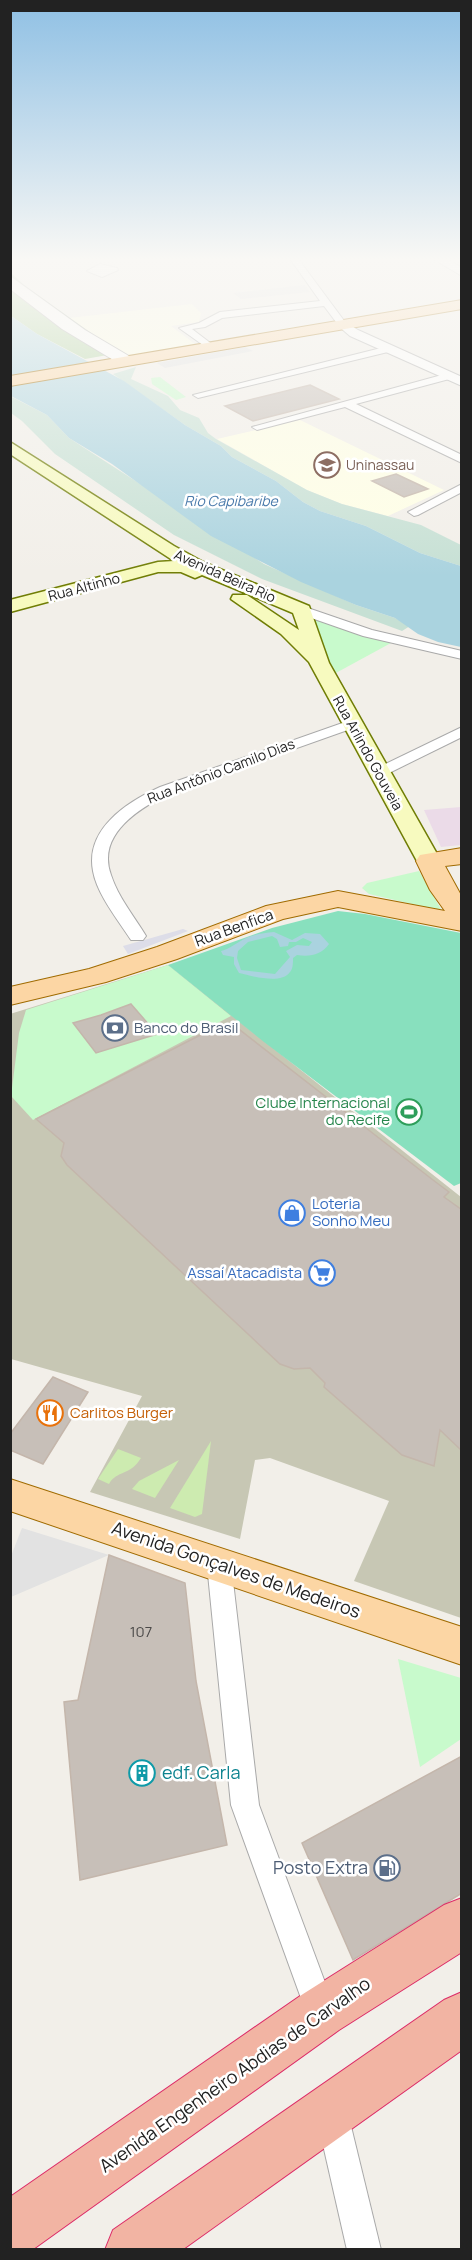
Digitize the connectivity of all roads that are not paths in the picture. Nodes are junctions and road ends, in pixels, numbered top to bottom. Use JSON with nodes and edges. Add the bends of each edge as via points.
{"nodes":[{"id":1,"x":103,"y":365,"type":"edge"},
{"id":2,"x":321,"y":365,"type":"edge"},
{"id":3,"x":425,"y":365,"type":"edge"},
{"id":4,"x":455,"y":379,"type":"edge"},
{"id":5,"x":10,"y":381,"type":"edge"},
{"id":6,"x":198,"y":395,"type":"dead end"},
{"id":7,"x":348,"y":404,"type":"junction"},
{"id":8,"x":257,"y":427,"type":"dead end"},
{"id":9,"x":10,"y":447,"type":"edge"},
{"id":10,"x":462,"y":460,"type":"edge"},
{"id":11,"x":462,"y":487,"type":"edge"},
{"id":12,"x":414,"y":512,"type":"dead end"},
{"id":13,"x":168,"y":550,"type":"junction"},
{"id":14,"x":158,"y":567,"type":"junction"},
{"id":15,"x":10,"y":606,"type":"edge"},
{"id":16,"x":302,"y":610,"type":"junction"},
{"id":17,"x":462,"y":655,"type":"edge"},
{"id":18,"x":319,"y":663,"type":"junction"},
{"id":19,"x":351,"y":724,"type":"junction"},
{"id":20,"x":462,"y":731,"type":"edge"},
{"id":21,"x":378,"y":773,"type":"junction"},
{"id":22,"x":423,"y":851,"type":"junction"},
{"id":23,"x":461,"y":856,"type":"edge"},
{"id":24,"x":462,"y":917,"type":"edge"},
{"id":25,"x":462,"y":924,"type":"edge"},
{"id":26,"x":137,"y":936,"type":"dead end"},
{"id":27,"x":10,"y":996,"type":"edge"},
{"id":28,"x":10,"y":1495,"type":"edge"},
{"id":29,"x":219,"y":1564,"type":"junction"},
{"id":30,"x":462,"y":1646,"type":"edge"},
{"id":31,"x":462,"y":1923,"type":"edge"},
{"id":32,"x":321,"y":2012,"type":"junction"},
{"id":33,"x":462,"y":2018,"type":"edge"},
{"id":34,"x":331,"y":2111,"type":"junction"},
{"id":35,"x":10,"y":2231,"type":"edge"},
{"id":36,"x":133,"y":2250,"type":"edge"},
{"id":37,"x":364,"y":2250,"type":"edge"}],
"edges":[{"from":1,"to":5,"type":"main road"},
{"from":2,"to":6,"type":"street"},
{"from":3,"to":4,"type":"street"},
{"from":4,"to":7,"type":"street"},
{"from":7,"to":8,"type":"street"},
{"from":7,"to":10,"type":"street"},
{"from":9,"to":13,"type":"main road","name":"Avenida Beira Rio"},
{"from":11,"to":12,"type":"street"},
{"from":13,"to":14,"type":"main road","via":[[169,559]]},
{"from":13,"to":16,"type":"main road","name":"Avenida Beira Rio"},
{"from":14,"to":15,"type":"main road","name":"Rua Altinho"},
{"from":14,"to":18,"type":"main road","name":"Rua Arlindo Gouveia","via":[[189,568],[288,630]]},
{"from":16,"to":17,"type":"street","name":"Avenida Beira Rio","via":[[368,633]]},
{"from":16,"to":18,"type":"main road","name":"Rua Arlindo Gouveia"},
{"from":18,"to":19,"type":"main road","name":"Rua Arlindo Gouveia"},
{"from":19,"to":21,"type":"main road","name":"Rua Arlindo Gouveia"},
{"from":19,"to":26,"type":"street","name":"Rua Antônio Camilo Dias","via":[[165,790],[121,818],[103,844],[99,856],[101,873]]},
{"from":20,"to":21,"type":"street"},
{"from":21,"to":22,"type":"main road","name":"Rua Arlindo Gouveia"},
{"from":22,"to":23,"type":"main road"},
{"from":22,"to":24,"type":"main road"},
{"from":25,"to":27,"type":"main road","name":"Rua Benfica","via":[[338,899],[276,912],[96,976]]},
{"from":28,"to":29,"type":"main road","name":"Avenida Gonçalves de Medeiros"},
{"from":29,"to":30,"type":"main road","name":"Avenida Gonçalves de Medeiros"},
{"from":29,"to":32,"type":"street","via":[[245,1805]]},
{"from":31,"to":32,"type":"highway","name":"Avenida Engenheiro Abdias de Carvalho"},
{"from":32,"to":35,"type":"highway","name":"Avenida Engenheiro Abdias de Carvalho"},
{"from":33,"to":34,"type":"highway"},
{"from":34,"to":36,"type":"highway"},
{"from":34,"to":37,"type":"street"}]}
